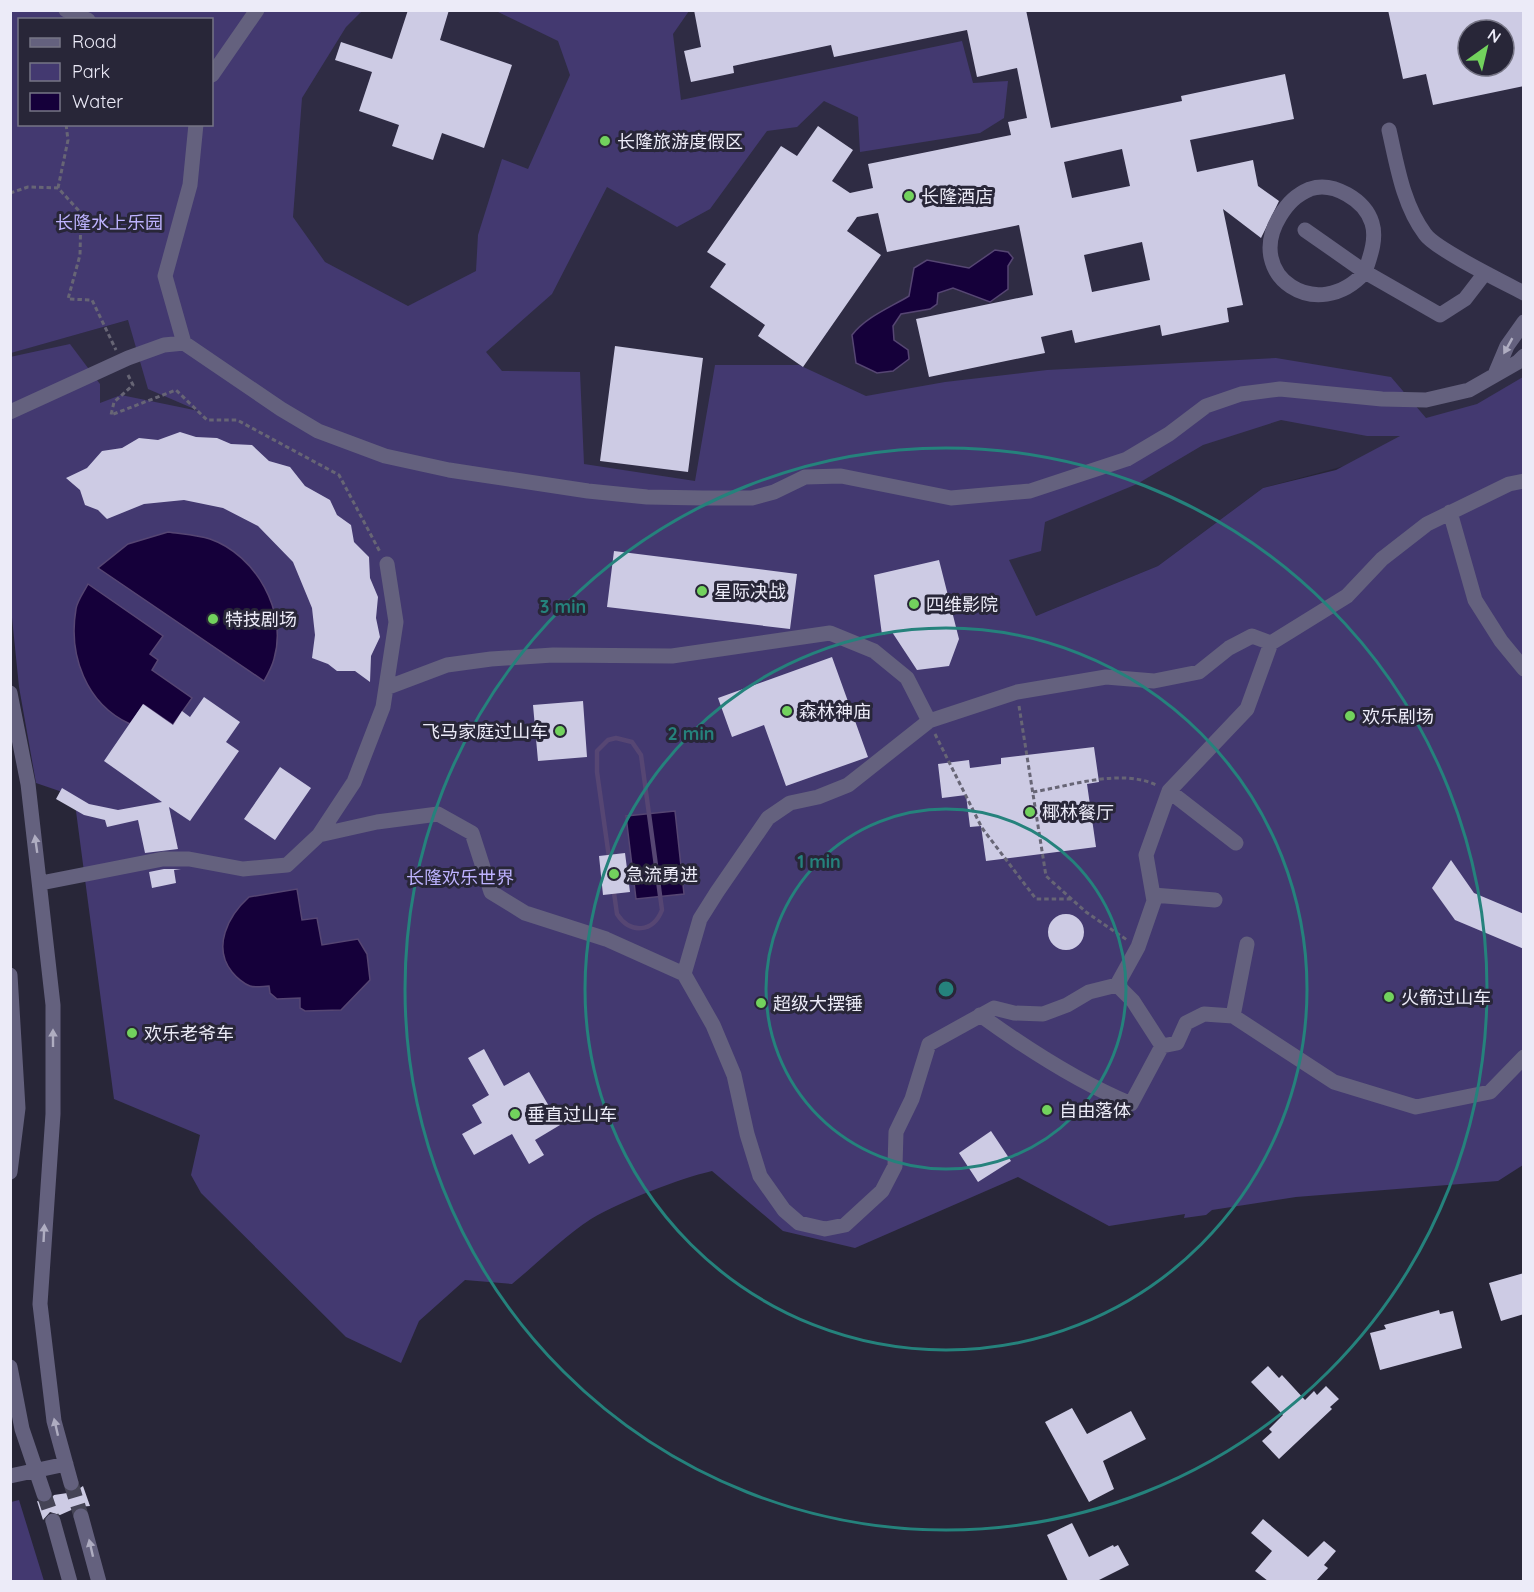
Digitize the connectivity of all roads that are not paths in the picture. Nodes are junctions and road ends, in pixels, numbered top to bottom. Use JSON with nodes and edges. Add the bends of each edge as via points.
{"nodes":[{"id":1,"x":66,"y":10,"type":"edge"},
{"id":2,"x":257,"y":10,"type":"edge"},
{"id":3,"x":84,"y":18,"type":"edge"},
{"id":4,"x":213,"y":74,"type":"edge"},
{"id":5,"x":196,"y":126,"type":"edge"},
{"id":6,"x":1389,"y":130,"type":"dead end"},
{"id":7,"x":1305,"y":230,"type":"dead end"},
{"id":8,"x":1365,"y":272,"type":"junction"},
{"id":9,"x":1485,"y":273,"type":"junction"},
{"id":10,"x":1524,"y":292,"type":"edge"},
{"id":11,"x":1524,"y":322,"type":"edge"},
{"id":12,"x":184,"y":343,"type":"junction"},
{"id":13,"x":1524,"y":356,"type":"edge"},
{"id":14,"x":1496,"y":372,"type":"junction"},
{"id":15,"x":10,"y":412,"type":"edge"},
{"id":16,"x":1524,"y":481,"type":"edge"},
{"id":17,"x":1450,"y":512,"type":"junction"},
{"id":18,"x":387,"y":564,"type":"road end"},
{"id":19,"x":1271,"y":644,"type":"junction"},
{"id":20,"x":1524,"y":669,"type":"edge"},
{"id":21,"x":386,"y":688,"type":"junction"},
{"id":22,"x":10,"y":693,"type":"edge"},
{"id":23,"x":929,"y":721,"type":"junction"},
{"id":24,"x":1169,"y":791,"type":"junction"},
{"id":25,"x":319,"y":835,"type":"junction"},
{"id":26,"x":1236,"y":843,"type":"dead end"},
{"id":27,"x":41,"y":883,"type":"junction"},
{"id":28,"x":1153,"y":895,"type":"junction"},
{"id":29,"x":1215,"y":900,"type":"dead end"},
{"id":30,"x":1247,"y":944,"type":"dead end"},
{"id":31,"x":684,"y":974,"type":"junction"},
{"id":32,"x":10,"y":975,"type":"edge"},
{"id":33,"x":1118,"y":985,"type":"junction"},
{"id":34,"x":980,"y":1015,"type":"junction"},
{"id":35,"x":1233,"y":1016,"type":"junction"},
{"id":36,"x":1162,"y":1046,"type":"junction"},
{"id":37,"x":1524,"y":1057,"type":"edge"},
{"id":38,"x":10,"y":1172,"type":"edge"},
{"id":39,"x":10,"y":1367,"type":"edge"},
{"id":40,"x":66,"y":1464,"type":"junction"},
{"id":41,"x":37,"y":1471,"type":"junction"},
{"id":42,"x":10,"y":1476,"type":"edge"},
{"id":43,"x":71,"y":1483,"type":"tunnel mouth"},
{"id":44,"x":44,"y":1494,"type":"tunnel mouth"},
{"id":45,"x":81,"y":1516,"type":"tunnel mouth"},
{"id":46,"x":53,"y":1521,"type":"tunnel mouth"},
{"id":47,"x":70,"y":1581,"type":"edge"},
{"id":48,"x":99,"y":1581,"type":"edge"}],
"edges":[{"from":1,"to":3,"type":"street"},
{"from":2,"to":4,"type":"street"},
{"from":5,"to":12,"type":"street","via":[[190,185],[165,276]]},
{"from":6,"to":9,"type":"street","via":[[1402,186],[1425,236]]},
{"from":7,"to":8,"type":"street"},
{"from":8,"to":8,"type":"street","via":[[1373,250],[1372,223],[1357,202],[1335,187],[1313,188],[1296,195],[1271,231],[1270,252],[1276,271],[1289,287],[1309,296],[1327,296],[1357,282]]},
{"from":8,"to":9,"type":"street","via":[[1440,315],[1465,299]]},
{"from":9,"to":10,"type":"street"},
{"from":11,"to":14,"type":"street","one_way":true,"via":[[1507,346]]},
{"from":12,"to":14,"type":"street","via":[[318,431],[385,456],[520,483],[658,497],[752,498],[805,477],[841,476],[951,498],[1030,491],[1127,459],[1206,406],[1240,394],[1280,389],[1426,400],[1469,390]]},
{"from":12,"to":15,"type":"street","via":[[164,345],[128,358]]},
{"from":13,"to":14,"type":"street"},
{"from":16,"to":17,"type":"street","via":[[1509,484]]},
{"from":17,"to":19,"type":"street","via":[[1427,524],[1382,559],[1347,596]]},
{"from":17,"to":20,"type":"street","via":[[1475,600]]},
{"from":18,"to":21,"type":"street","via":[[396,622]]},
{"from":19,"to":23,"type":"street","via":[[1252,636],[1228,648],[1199,672],[1154,681],[1106,677],[1017,692]]},
{"from":19,"to":24,"type":"street","via":[[1247,709]]},
{"from":21,"to":23,"type":"street","via":[[447,665],[491,659],[564,654],[672,656],[830,633],[874,651],[907,678]]},
{"from":21,"to":25,"type":"street","via":[[383,707],[354,782]]},
{"from":27,"to":22,"type":"street","one_way":true,"via":[[28,784]]},
{"from":23,"to":31,"type":"street","via":[[848,785],[790,803],[768,818],[700,919]]},
{"from":24,"to":26,"type":"street"},
{"from":24,"to":28,"type":"street","via":[[1146,855]]},
{"from":25,"to":27,"type":"street","via":[[287,865],[243,869],[189,859],[163,860]]},
{"from":25,"to":31,"type":"street","via":[[438,814],[472,833],[491,892],[525,913],[606,939]]},
{"from":40,"to":27,"type":"street","one_way":true,"via":[[54,1421],[40,1304],[53,1114],[54,1005]]},
{"from":28,"to":29,"type":"street"},
{"from":28,"to":33,"type":"street","via":[[1138,947]]},
{"from":30,"to":35,"type":"street"},
{"from":31,"to":34,"type":"street","via":[[713,1024],[734,1075],[760,1176],[784,1210],[799,1223],[825,1228],[845,1225],[882,1191],[895,1166],[897,1132],[929,1044]]},
{"from":32,"to":38,"type":"street","via":[[18,1108]]},
{"from":33,"to":34,"type":"street","via":[[1089,992],[1043,1014],[994,1008]]},
{"from":33,"to":36,"type":"street"},
{"from":34,"to":36,"type":"street","via":[[1023,1046],[1104,1093],[1131,1104]]},
{"from":35,"to":36,"type":"street","via":[[1204,1014],[1186,1023],[1177,1043]]},
{"from":35,"to":37,"type":"street","via":[[1334,1082],[1416,1107],[1490,1092]]},
{"from":39,"to":41,"type":"street","via":[[22,1430]]},
{"from":40,"to":41,"type":"street"},
{"from":40,"to":43,"type":"street"},
{"from":41,"to":42,"type":"street"},
{"from":41,"to":44,"type":"street"},
{"from":48,"to":45,"type":"street","one_way":true},
{"from":46,"to":47,"type":"street"}]}
